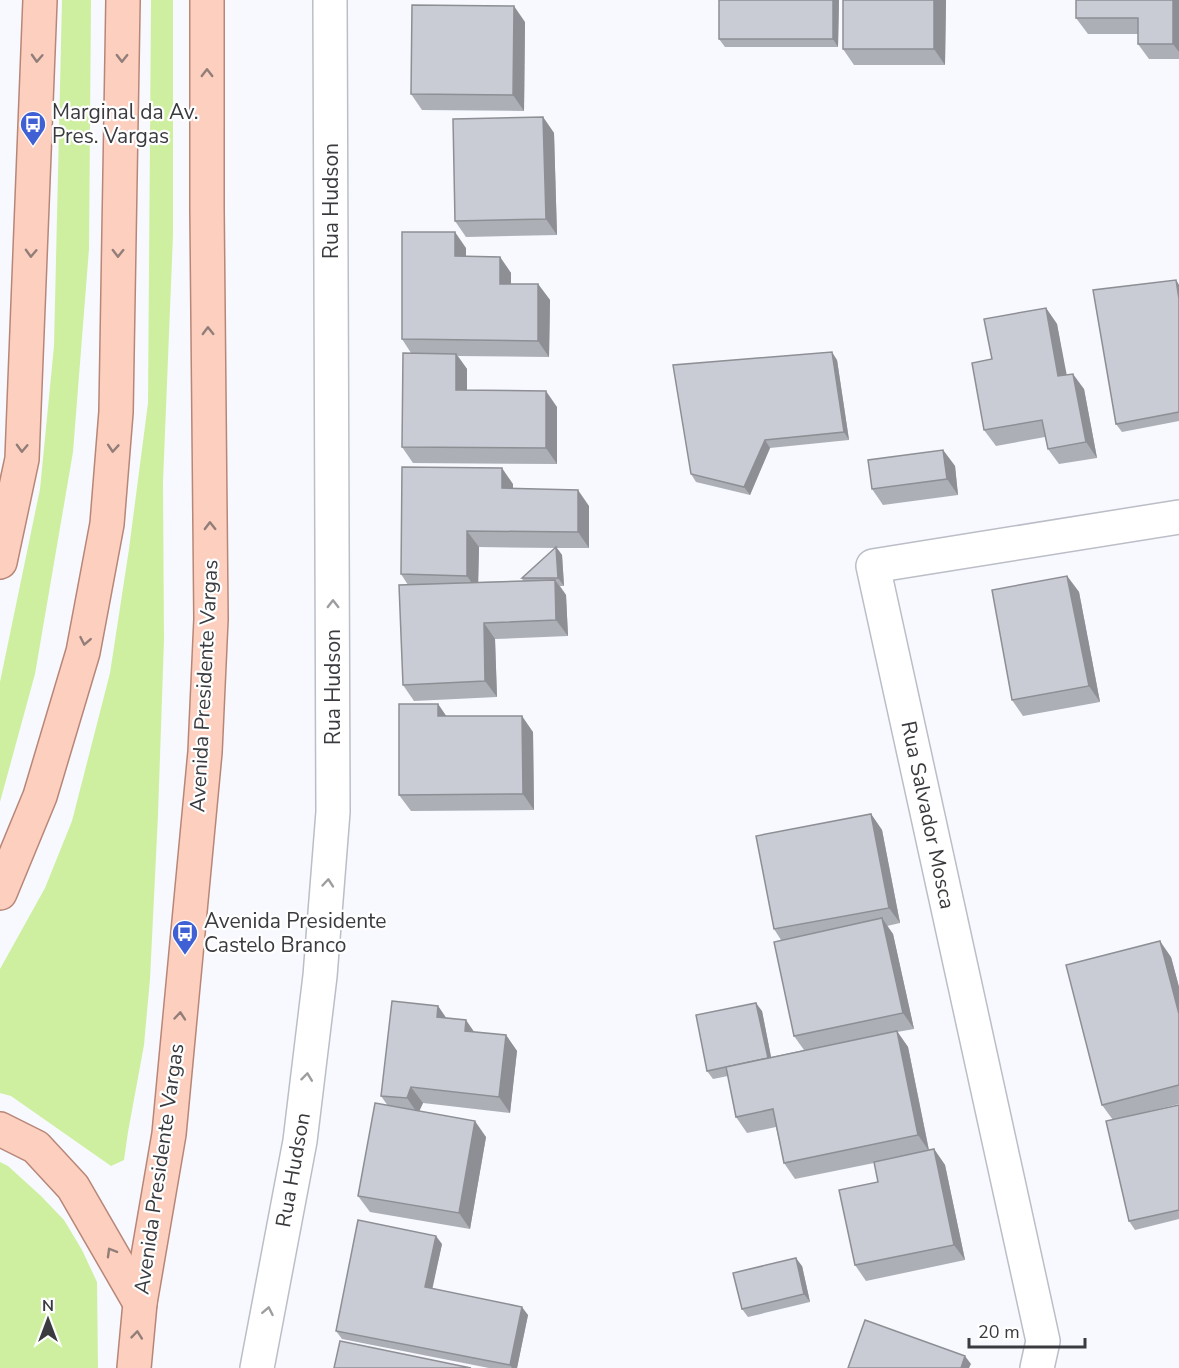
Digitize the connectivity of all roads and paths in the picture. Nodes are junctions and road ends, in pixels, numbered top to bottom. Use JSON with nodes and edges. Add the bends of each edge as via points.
{"nodes":[{"id":1,"x":40,"y":0,"type":"edge"},
{"id":2,"x":123,"y":0,"type":"edge"},
{"id":3,"x":207,"y":0,"type":"edge"},
{"id":4,"x":330,"y":0,"type":"edge"},
{"id":5,"x":1179,"y":517,"type":"edge"},
{"id":6,"x":0,"y":562,"type":"edge"},
{"id":7,"x":0,"y":894,"type":"edge"},
{"id":8,"x":0,"y":1129,"type":"edge"},
{"id":9,"x":140,"y":1303,"type":"junction"},
{"id":10,"x":134,"y":1368,"type":"edge"},
{"id":11,"x":257,"y":1368,"type":"edge"},
{"id":12,"x":1037,"y":1368,"type":"edge"}],
"edges":[{"from":1,"to":6,"type":"main road","one_way":true,"via":[[22,459]]},
{"from":2,"to":7,"type":"main road","one_way":true,"via":[[116,412],[107,524],[83,652],[40,796]]},
{"from":9,"to":3,"type":"main road","name":"Avenida Presidente Vargas","one_way":true,"via":[[169,1134],[205,752],[211,619]]},
{"from":11,"to":4,"type":"street","name":"Rua Hudson","one_way":true,"via":[[300,1141],[320,976],[333,812]]},
{"from":5,"to":12,"type":"street","name":"Rua Salvador Mosca","via":[[873,566],[1043,1341]]},
{"from":9,"to":8,"type":"main road","one_way":true,"via":[[74,1187],[36,1148]]},
{"from":10,"to":9,"type":"main road","name":"Avenida Presidente Vargas","one_way":true}]}
